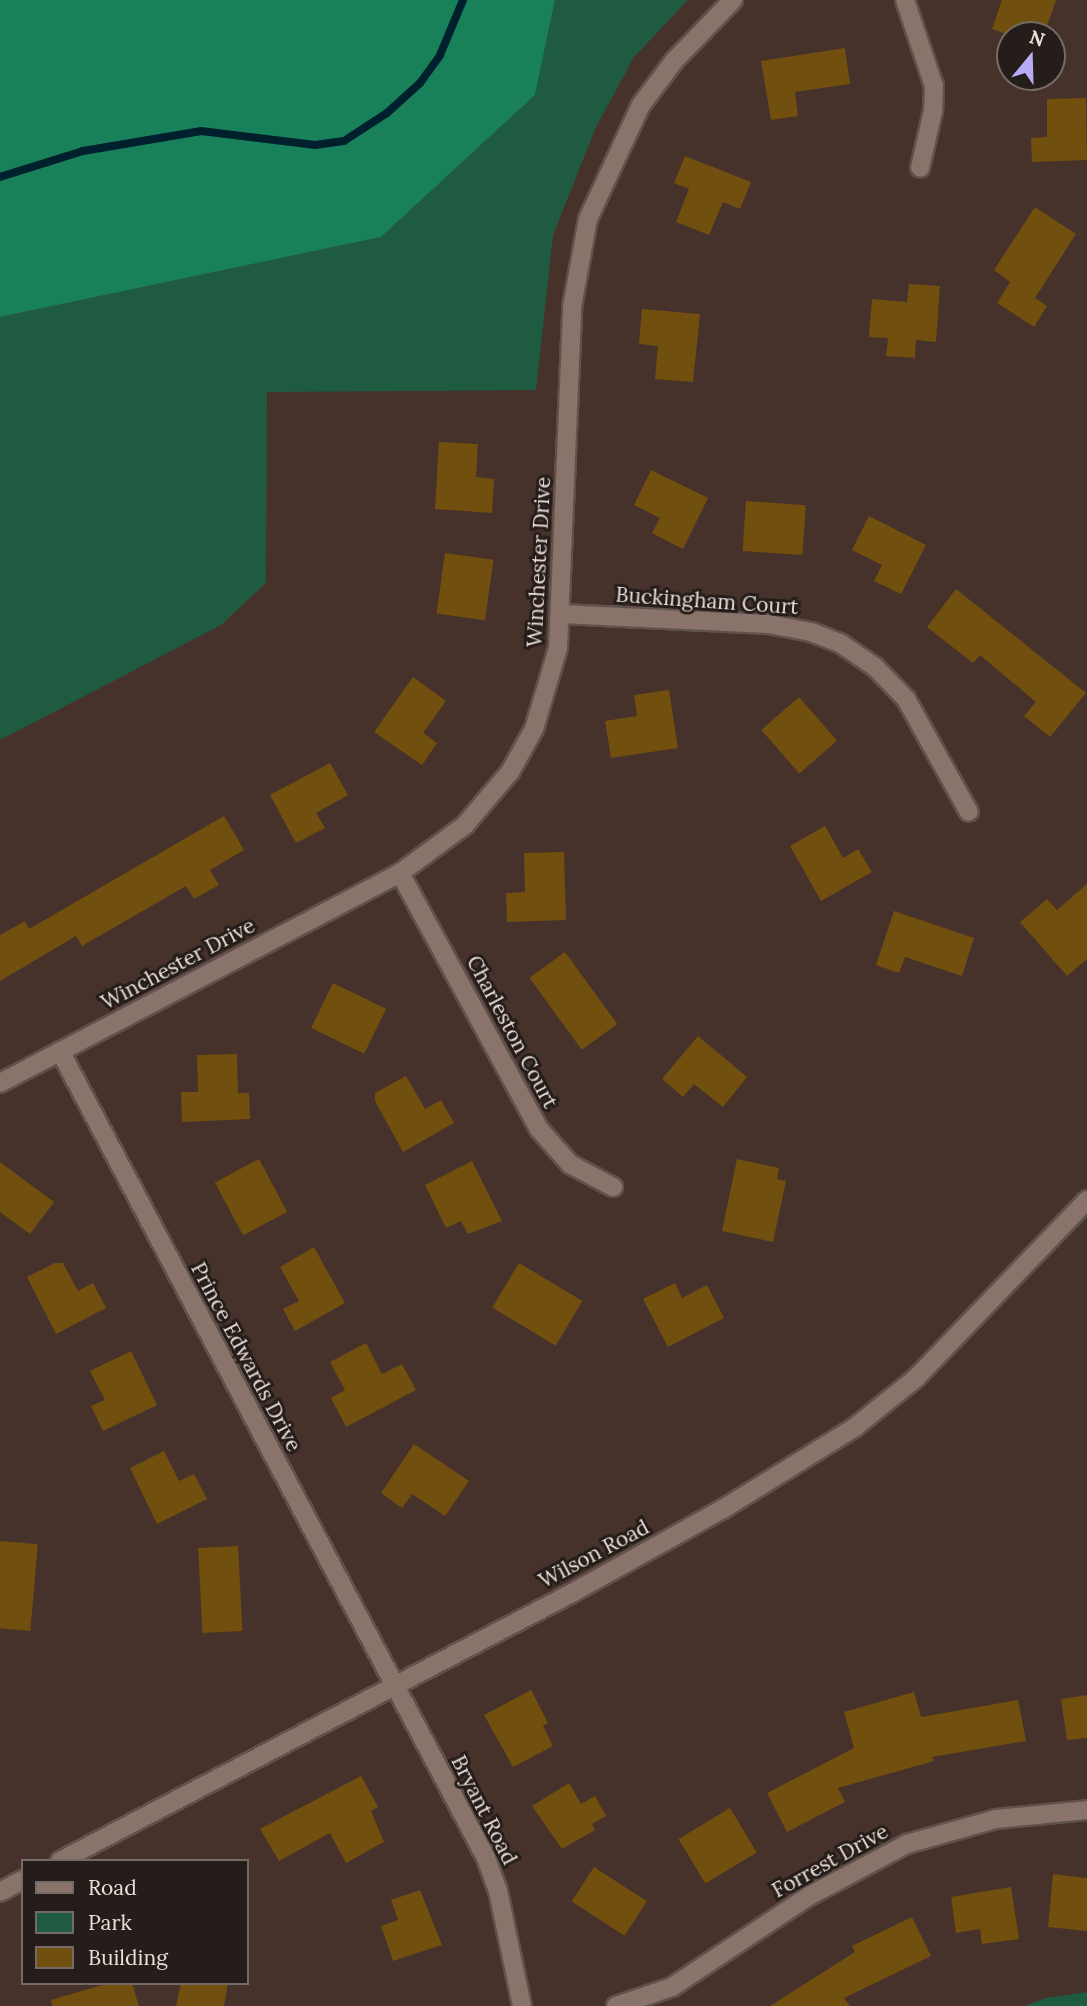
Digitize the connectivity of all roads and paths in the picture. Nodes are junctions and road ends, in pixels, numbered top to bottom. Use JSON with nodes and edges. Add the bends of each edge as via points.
{"nodes":[{"id":1,"x":733,"y":0,"type":"edge"},
{"id":2,"x":905,"y":0,"type":"edge"},
{"id":3,"x":920,"y":168,"type":"dead end"},
{"id":4,"x":561,"y":614,"type":"junction"},
{"id":5,"x":969,"y":812,"type":"dead end"},
{"id":6,"x":400,"y":873,"type":"junction"},
{"id":7,"x":60,"y":1051,"type":"junction"},
{"id":8,"x":0,"y":1083,"type":"edge"},
{"id":9,"x":613,"y":1187,"type":"dead end"},
{"id":10,"x":1087,"y":1200,"type":"edge"},
{"id":11,"x":392,"y":1685,"type":"junction"},
{"id":12,"x":1087,"y":1811,"type":"edge"},
{"id":13,"x":64,"y":1859,"type":"edge"},
{"id":14,"x":21,"y":1881,"type":"edge"},
{"id":15,"x":0,"y":1892,"type":"edge"},
{"id":16,"x":522,"y":2006,"type":"edge"},
{"id":17,"x":616,"y":2006,"type":"edge"}],
"edges":[{"from":1,"to":4,"type":"street","name":"Winchester Drive","via":[[679,55],[641,105],[588,219],[572,307]]},
{"from":2,"to":3,"type":"street","via":[[934,86]]},
{"from":4,"to":5,"type":"street","name":"Buckingham Court","via":[[768,624],[840,643],[875,667],[906,699]]},
{"from":4,"to":6,"type":"street","name":"Winchester Drive","via":[[548,690],[517,761],[474,817]]},
{"from":6,"to":7,"type":"street","name":"Winchester Drive"},
{"from":6,"to":9,"type":"street","name":"Charleston Court","via":[[539,1129],[570,1164]]},
{"from":7,"to":8,"type":"street","name":"Winchester Drive"},
{"from":7,"to":11,"type":"street","name":"Prince Edwards Drive"},
{"from":10,"to":11,"type":"street","name":"Wilson Road","via":[[916,1378],[855,1427],[712,1516]]},
{"from":11,"to":13,"type":"street","name":"Wilson Road"},
{"from":11,"to":16,"type":"street","name":"Bryant Road","via":[[485,1858],[498,1891]]},
{"from":12,"to":17,"type":"street","name":"Forrest Drive","via":[[996,1819],[907,1844],[809,1896],[672,1987]]},
{"from":14,"to":15,"type":"street"}]}
